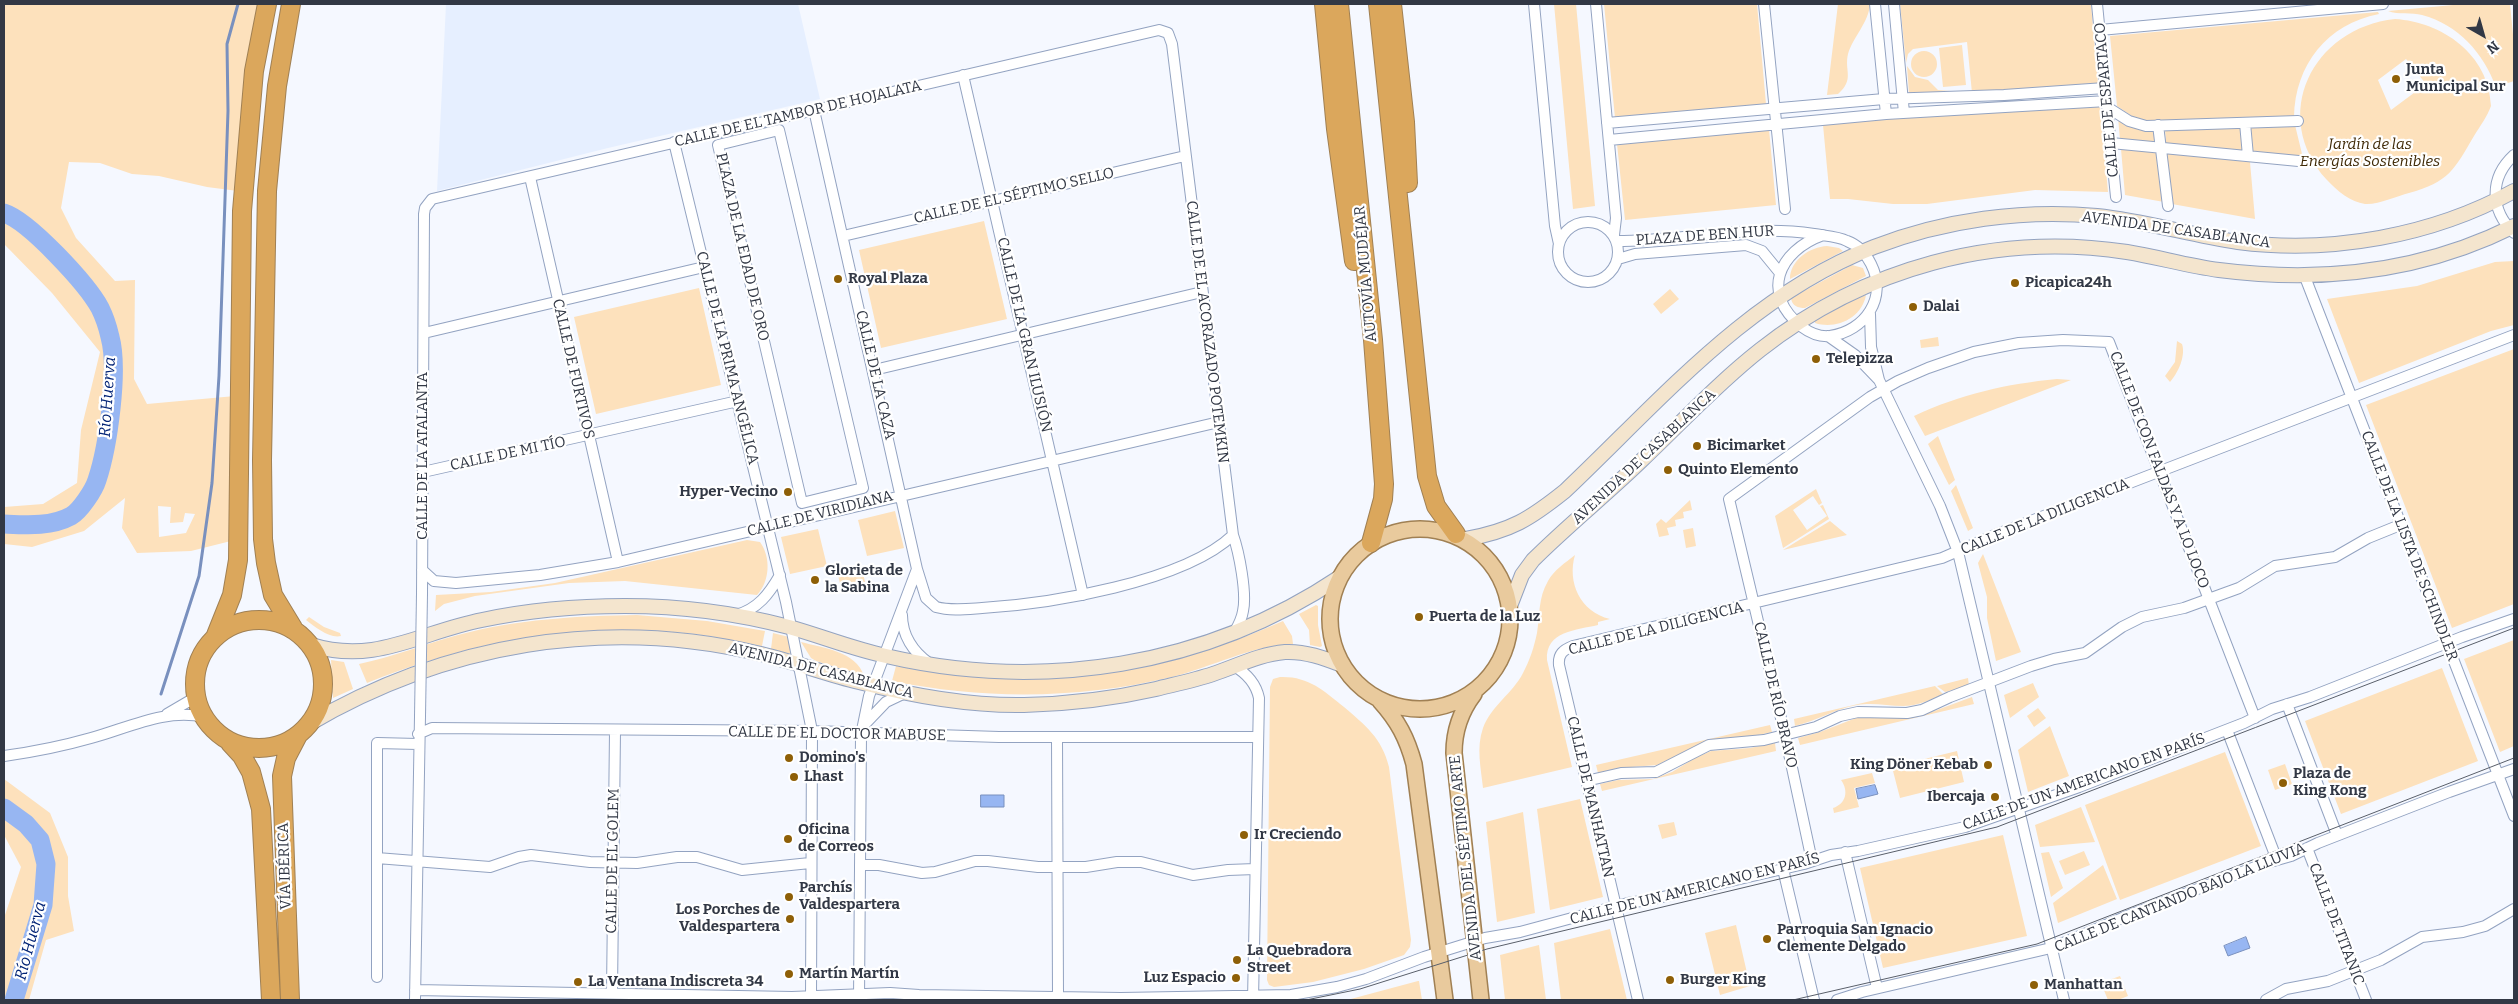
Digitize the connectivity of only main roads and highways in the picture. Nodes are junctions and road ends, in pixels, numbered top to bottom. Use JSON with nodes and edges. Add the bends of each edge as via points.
{"nodes":[{"id":1,"x":267,"y":4,"type":"edge"},
{"id":2,"x":291,"y":4,"type":"edge"},
{"id":3,"x":1324,"y":4,"type":"edge"},
{"id":4,"x":1340,"y":4,"type":"edge"},
{"id":5,"x":1378,"y":4,"type":"edge"},
{"id":6,"x":1392,"y":4,"type":"edge"},
{"id":7,"x":2514,"y":191,"type":"edge"},
{"id":8,"x":2513,"y":229,"type":"edge"},
{"id":9,"x":1409,"y":301,"type":"junction"},
{"id":10,"x":1374,"y":365,"type":"junction"},
{"id":11,"x":1461,"y":537,"type":"junction"},
{"id":12,"x":1371,"y":543,"type":"junction"},
{"id":13,"x":1340,"y":578,"type":"junction"},
{"id":14,"x":1510,"y":606,"type":"junction"},
{"id":15,"x":293,"y":628,"type":"junction"},
{"id":16,"x":216,"y":635,"type":"junction"},
{"id":17,"x":311,"y":645,"type":"junction"},
{"id":18,"x":1342,"y":665,"type":"junction"},
{"id":19,"x":1476,"y":690,"type":"junction"},
{"id":20,"x":1377,"y":698,"type":"junction"},
{"id":21,"x":302,"y":730,"type":"junction"},
{"id":22,"x":230,"y":743,"type":"junction"},
{"id":23,"x":271,"y":1000,"type":"edge"},
{"id":24,"x":290,"y":1000,"type":"edge"},
{"id":25,"x":1445,"y":1000,"type":"edge"},
{"id":26,"x":1481,"y":1000,"type":"edge"}],
"edges":[{"from":1,"to":16,"type":"highway","via":[[254,71],[242,211],[238,560],[232,595]]},
{"from":2,"to":15,"type":"highway","via":[[277,86],[267,191],[262,460],[266,563],[274,595]]},
{"from":3,"to":10,"type":"highway","via":[[1336,129],[1360,311]]},
{"from":4,"to":10,"type":"highway","name":"AUTOVÍA MUDÉJAR"},
{"from":5,"to":9,"type":"highway"},
{"from":6,"to":9,"type":"highway","via":[[1405,122],[1412,278]]},
{"from":7,"to":11,"type":"main road","name":"AVENIDA DE CASABLANCA","via":[[2427,226],[2384,237],[2342,242],[2267,244],[2202,236],[2152,224],[2096,216],[2022,215],[1979,219],[1934,229],[1863,252],[1780,296],[1720,342],[1540,510],[1507,530]]},
{"from":8,"to":14,"type":"main road","name":"AVENIDA DE CASABLANCA","via":[[2415,262],[2352,274],[2305,277],[2216,270],[2127,252],[2032,248],[1991,250],[1946,258],[1877,281],[1797,323],[1742,365],[1536,556],[1522,575]]},
{"from":9,"to":11,"type":"highway","via":[[1430,492],[1440,513]]},
{"from":10,"to":12,"type":"highway","name":"AUTOVÍA MUDÉJAR","via":[[1384,484]]},
{"from":11,"to":12,"type":"main road","via":[[1434,530],[1406,531]]},
{"from":11,"to":14,"type":"main road","via":[[1482,552],[1496,570]]},
{"from":12,"to":13,"type":"main road","via":[[1352,560]]},
{"from":13,"to":17,"type":"main road","name":"AVENIDA DE CASABLANCA","via":[[1283,612],[1178,653],[1079,670],[996,672],[935,666],[884,656],[791,628],[676,608],[575,607],[482,620],[369,652],[346,652]]},
{"from":13,"to":18,"type":"main road","via":[[1330,616],[1332,639]]},
{"from":14,"to":19,"type":"main road","via":[[1506,648],[1494,671]]},
{"from":15,"to":16,"type":"highway","via":[[266,620],[251,620]]},
{"from":15,"to":17,"type":"highway"},
{"from":16,"to":22,"type":"highway","via":[[197,668],[196,697],[204,717]]},
{"from":17,"to":21,"type":"highway","via":[[319,663],[322,691],[320,704]]},
{"from":18,"to":20,"type":"main road"},
{"from":18,"to":21,"type":"main road","name":"AVENIDA DE CASABLANCA","via":[[1316,656],[1285,652],[1154,689],[1100,700],[1003,705],[958,702],[873,686],[736,648],[638,637],[598,637],[528,644],[464,657],[356,697]]},
{"from":19,"to":20,"type":"main road","via":[[1446,706],[1430,708],[1400,706]]},
{"from":19,"to":26,"type":"main road","name":"AVENIDA DEL SÉPTIMO ARTE","via":[[1461,718],[1454,741]]},
{"from":20,"to":25,"type":"main road","via":[[1402,729],[1414,764]]},
{"from":21,"to":22,"type":"highway","via":[[287,742],[262,749]]},
{"from":21,"to":24,"type":"highway","name":"VÍA IBÉRICA","via":[[286,758],[282,776]]},
{"from":22,"to":23,"type":"highway","name":"VÍA IBÉRICA","via":[[251,772],[261,809]]}]}
